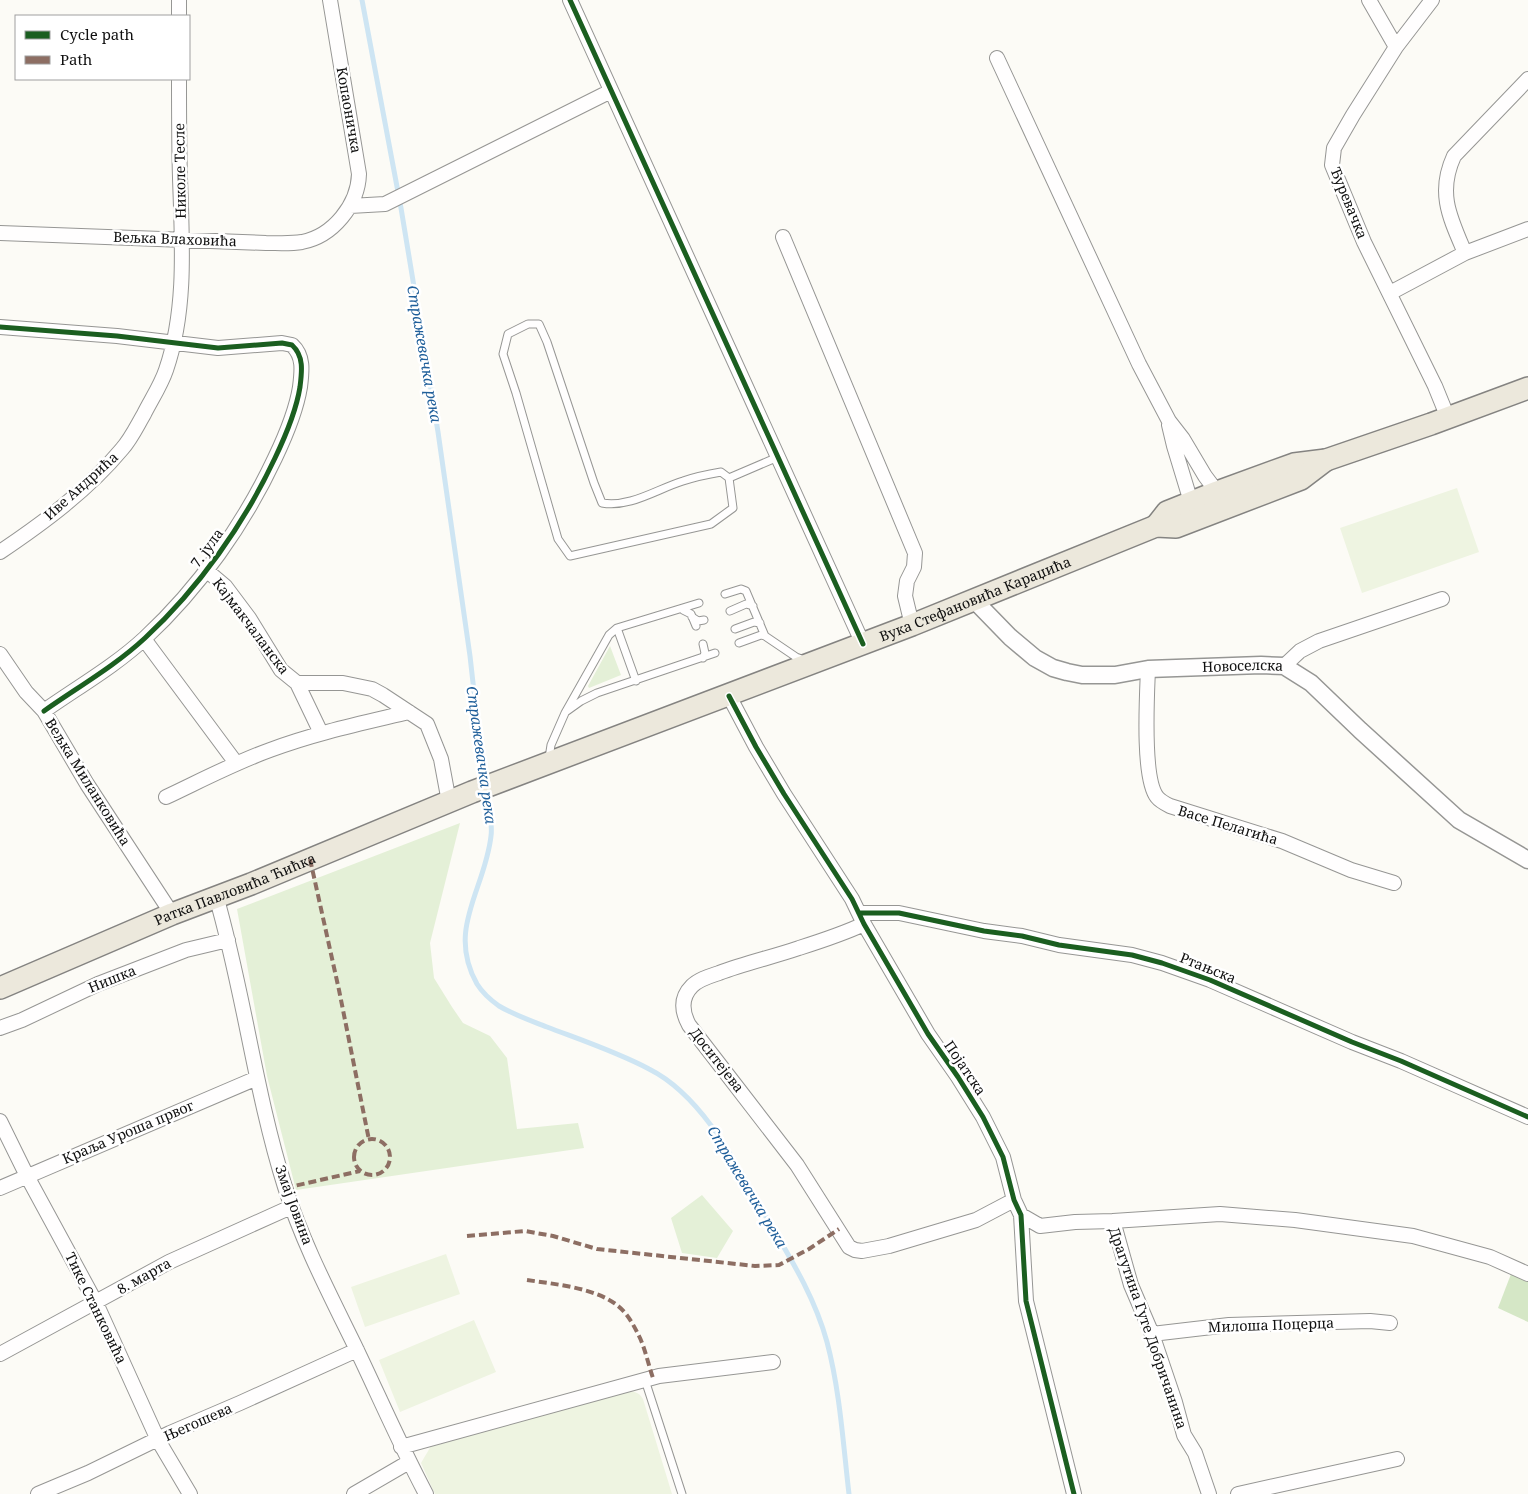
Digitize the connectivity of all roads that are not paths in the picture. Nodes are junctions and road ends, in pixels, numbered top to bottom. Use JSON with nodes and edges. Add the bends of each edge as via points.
{"nodes":[{"id":1,"x":179,"y":0,"type":"edge"},
{"id":2,"x":330,"y":0,"type":"edge"},
{"id":3,"x":570,"y":0,"type":"edge"},
{"id":4,"x":1369,"y":0,"type":"edge"},
{"id":5,"x":1432,"y":0,"type":"edge"},
{"id":6,"x":179,"y":15,"type":"edge"},
{"id":7,"x":1396,"y":47,"type":"junction"},
{"id":8,"x":997,"y":58,"type":"dead end"},
{"id":9,"x":1528,"y":79,"type":"edge"},
{"id":10,"x":179,"y":80,"type":"edge"},
{"id":11,"x":611,"y":92,"type":"junction"},
{"id":12,"x":346,"y":211,"type":"junction"},
{"id":13,"x":1528,"y":229,"type":"edge"},
{"id":14,"x":0,"y":233,"type":"edge"},
{"id":15,"x":783,"y":237,"type":"dead end"},
{"id":16,"x":182,"y":240,"type":"junction"},
{"id":17,"x":1465,"y":252,"type":"junction"},
{"id":18,"x":181,"y":263,"type":"joint"},
{"id":19,"x":1390,"y":293,"type":"junction"},
{"id":20,"x":0,"y":327,"type":"edge"},
{"id":21,"x":174,"y":343,"type":"junction"},
{"id":22,"x":1528,"y":388,"type":"edge"},
{"id":23,"x":1448,"y":418,"type":"junction"},
{"id":24,"x":1169,"y":422,"type":"junction"},
{"id":25,"x":778,"y":457,"type":"junction"},
{"id":26,"x":1326,"y":460,"type":"junction"},
{"id":27,"x":728,"y":478,"type":"junction"},
{"id":28,"x":1217,"y":492,"type":"junction"},
{"id":29,"x":1191,"y":502,"type":"junction"},
{"id":30,"x":1156,"y":526,"type":"junction"},
{"id":31,"x":0,"y":552,"type":"edge"},
{"id":32,"x":206,"y":570,"type":"junction"},
{"id":33,"x":725,"y":594,"type":"dead end"},
{"id":34,"x":1442,"y":599,"type":"dead end"},
{"id":35,"x":974,"y":600,"type":"junction"},
{"id":36,"x":753,"y":606,"type":"junction"},
{"id":37,"x":683,"y":610,"type":"junction"},
{"id":38,"x":730,"y":611,"type":"dead end"},
{"id":39,"x":692,"y":616,"type":"junction"},
{"id":40,"x":701,"y":623,"type":"dead end"},
{"id":41,"x":760,"y":623,"type":"junction"},
{"id":42,"x":912,"y":625,"type":"junction"},
{"id":43,"x":617,"y":628,"type":"junction"},
{"id":44,"x":735,"y":629,"type":"dead end"},
{"id":45,"x":765,"y":636,"type":"junction"},
{"id":46,"x":144,"y":639,"type":"junction"},
{"id":47,"x":739,"y":643,"type":"dead end"},
{"id":48,"x":863,"y":644,"type":"junction"},
{"id":49,"x":0,"y":654,"type":"edge"},
{"id":50,"x":703,"y":658,"type":"junction"},
{"id":51,"x":814,"y":662,"type":"junction"},
{"id":52,"x":1284,"y":666,"type":"junction"},
{"id":53,"x":1148,"y":669,"type":"junction"},
{"id":54,"x":636,"y":681,"type":"junction"},
{"id":55,"x":297,"y":683,"type":"junction"},
{"id":56,"x":729,"y":696,"type":"junction"},
{"id":57,"x":44,"y":712,"type":"junction"},
{"id":58,"x":409,"y":712,"type":"junction"},
{"id":59,"x":565,"y":713,"type":"junction"},
{"id":60,"x":321,"y":734,"type":"junction"},
{"id":61,"x":236,"y":763,"type":"junction"},
{"id":62,"x":548,"y":763,"type":"junction"},
{"id":63,"x":472,"y":792,"type":"joint"},
{"id":64,"x":166,"y":797,"type":"dead end"},
{"id":65,"x":449,"y":802,"type":"junction"},
{"id":66,"x":1528,"y":860,"type":"edge"},
{"id":67,"x":1394,"y":883,"type":"dead end"},
{"id":68,"x":216,"y":896,"type":"junction"},
{"id":69,"x":172,"y":914,"type":"junction"},
{"id":70,"x":862,"y":918,"type":"junction"},
{"id":71,"x":228,"y":940,"type":"junction"},
{"id":72,"x":0,"y":988,"type":"edge"},
{"id":73,"x":0,"y":1028,"type":"edge"},
{"id":74,"x":257,"y":1078,"type":"junction"},
{"id":75,"x":1528,"y":1117,"type":"edge"},
{"id":76,"x":0,"y":1122,"type":"edge"},
{"id":77,"x":27,"y":1176,"type":"junction"},
{"id":78,"x":0,"y":1188,"type":"edge"},
{"id":79,"x":1014,"y":1200,"type":"junction"},
{"id":80,"x":291,"y":1206,"type":"junction"},
{"id":81,"x":1021,"y":1215,"type":"junction"},
{"id":82,"x":1113,"y":1222,"type":"junction"},
{"id":83,"x":1528,"y":1274,"type":"edge"},
{"id":84,"x":96,"y":1303,"type":"junction"},
{"id":85,"x":1390,"y":1322,"type":"dead end"},
{"id":86,"x":1152,"y":1334,"type":"junction"},
{"id":87,"x":356,"y":1350,"type":"junction"},
{"id":88,"x":0,"y":1354,"type":"edge"},
{"id":89,"x":772,"y":1362,"type":"dead end"},
{"id":90,"x":644,"y":1380,"type":"junction"},
{"id":91,"x":158,"y":1440,"type":"junction"},
{"id":92,"x":401,"y":1447,"type":"junction"},
{"id":93,"x":1397,"y":1458,"type":"dead end"},
{"id":94,"x":409,"y":1462,"type":"junction"},
{"id":95,"x":38,"y":1494,"type":"edge"},
{"id":96,"x":190,"y":1494,"type":"edge"},
{"id":97,"x":354,"y":1494,"type":"edge"},
{"id":98,"x":426,"y":1494,"type":"edge"},
{"id":99,"x":682,"y":1494,"type":"edge"},
{"id":100,"x":1074,"y":1494,"type":"edge"},
{"id":101,"x":1210,"y":1494,"type":"edge"},
{"id":102,"x":1238,"y":1494,"type":"edge"}],
"edges":[{"from":1,"to":6,"type":"street"},
{"from":2,"to":12,"type":"street","name":"Копаоничка","via":[[359,174],[359,186]]},
{"from":3,"to":11,"type":"street"},
{"from":4,"to":7,"type":"street"},
{"from":5,"to":7,"type":"street","name":"Ђуревачка"},
{"from":7,"to":19,"type":"street","name":"Ђуревачка","via":[[1334,148],[1332,165],[1364,242]]},
{"from":8,"to":24,"type":"street"},
{"from":9,"to":17,"type":"street","via":[[1454,156],[1449,168],[1444,192],[1450,217]]},
{"from":10,"to":16,"type":"street","name":"Николе Тесле"},
{"from":11,"to":12,"type":"street","via":[[385,204]]},
{"from":11,"to":25,"type":"street"},
{"from":12,"to":16,"type":"street","name":"Вељка Влаховића","via":[[322,234],[301,242]]},
{"from":13,"to":17,"type":"street"},
{"from":14,"to":16,"type":"street","name":"Вељка Влаховића"},
{"from":15,"to":42,"type":"street","via":[[915,553],[914,567],[904,596]]},
{"from":16,"to":18,"type":"street","name":"Николе Тесле"},
{"from":17,"to":19,"type":"street"},
{"from":18,"to":21,"type":"street","name":"Иве Андрића"},
{"from":19,"to":23,"type":"street","name":"Ђуревачка","via":[[1436,386]]},
{"from":20,"to":21,"type":"street"},
{"from":21,"to":31,"type":"street","name":"Иве Андрића","via":[[159,386],[123,448],[71,499]]},
{"from":21,"to":32,"type":"street","name":"7. јула","via":[[218,348],[292,345],[300,354],[302,368],[296,406],[285,438],[252,504]]},
{"from":22,"to":23,"type":"main road","name":"Вука Стефановића Караџића"},
{"from":23,"to":26,"type":"main road","name":"Вука Стефановића Караџића"},
{"from":24,"to":28,"type":"street"},
{"from":24,"to":29,"type":"street"},
{"from":25,"to":27,"type":"lane"},
{"from":25,"to":48,"type":"street"},
{"from":26,"to":28,"type":"main road","name":"Вука Стефановића Караџића","via":[[1294,464]]},
{"from":26,"to":30,"type":"main road","name":"Вука Стефановића Караџића","via":[[1301,479],[1224,509],[1176,527]]},
{"from":27,"to":27,"type":"lane","via":[[733,508],[711,524],[570,556],[558,539],[503,354],[508,334],[528,324],[539,324],[602,503],[613,505],[644,497],[683,481],[721,472]]},
{"from":28,"to":29,"type":"main road","name":"Вука Стефановића Караџића"},
{"from":29,"to":30,"type":"main road","name":"Вука Стефановића Караџића","via":[[1167,512]]},
{"from":30,"to":35,"type":"main road","name":"Вука Стефановића Караџића"},
{"from":32,"to":46,"type":"street","name":"7. јула"},
{"from":32,"to":55,"type":"street","name":"Кајмакчаланска","via":[[224,586],[249,618],[281,670]]},
{"from":33,"to":36,"type":"lane","via":[[743,590]]},
{"from":34,"to":52,"type":"street","via":[[1318,641],[1300,651]]},
{"from":35,"to":42,"type":"main road","name":"Вука Стефановића Караџића"},
{"from":35,"to":53,"type":"street","name":"Новоселска","via":[[1024,650],[1052,668],[1082,675],[1114,675]]},
{"from":36,"to":38,"type":"lane","via":[[746,604]]},
{"from":36,"to":41,"type":"lane"},
{"from":37,"to":39,"type":"lane"},
{"from":37,"to":39,"type":"lane","via":[[698,604],[693,608]]},
{"from":37,"to":43,"type":"lane"},
{"from":39,"to":40,"type":"lane"},
{"from":41,"to":44,"type":"lane"},
{"from":41,"to":45,"type":"lane"},
{"from":42,"to":48,"type":"main road","name":"Вука Стефановића Караџића"},
{"from":43,"to":54,"type":"lane"},
{"from":43,"to":59,"type":"lane","via":[[604,641]]},
{"from":45,"to":47,"type":"lane"},
{"from":45,"to":51,"type":"lane","via":[[796,657]]},
{"from":46,"to":57,"type":"street","name":"7. јула"},
{"from":46,"to":61,"type":"street"},
{"from":48,"to":51,"type":"main road","name":"Вука Стефановића Караџића"},
{"from":49,"to":57,"type":"street","name":"Вељка Миланковића"},
{"from":50,"to":50,"type":"lane","via":[[715,653],[705,646]]},
{"from":50,"to":54,"type":"lane"},
{"from":51,"to":56,"type":"main road","name":"Вука Стефановића Караџића"},
{"from":52,"to":53,"type":"street","name":"Новоселска"},
{"from":52,"to":66,"type":"street","name":"Новоселска","via":[[1311,683],[1459,820]]},
{"from":53,"to":67,"type":"street","name":"Васе Пелагића","via":[[1147,757],[1157,797],[1170,806],[1282,841],[1351,870]]},
{"from":54,"to":59,"type":"lane","via":[[596,694]]},
{"from":55,"to":58,"type":"street","name":"Кајмакчаланска","via":[[343,683],[372,689]]},
{"from":55,"to":60,"type":"street","name":"Кајмакчаланска"},
{"from":56,"to":62,"type":"main road","name":"Вука Стефановића Караџића"},
{"from":56,"to":70,"type":"street","name":"Појатска","via":[[784,794]]},
{"from":57,"to":69,"type":"street","name":"Вељка Миланковића"},
{"from":58,"to":60,"type":"street"},
{"from":58,"to":65,"type":"street","name":"Кајмакчаланска","via":[[427,724],[430,730],[441,758]]},
{"from":59,"to":62,"type":"lane","via":[[551,745]]},
{"from":60,"to":61,"type":"street"},
{"from":61,"to":64,"type":"street"},
{"from":62,"to":63,"type":"main road","name":"Вука Стефановића Караџића"},
{"from":63,"to":65,"type":"main road","name":"Ратка Павловића Ћићка"},
{"from":65,"to":68,"type":"main road","name":"Ратка Павловића Ћићка"},
{"from":68,"to":69,"type":"main road","name":"Ратка Павловића Ћићка"},
{"from":68,"to":71,"type":"street","name":"Змај Јовина"},
{"from":69,"to":72,"type":"main road","name":"Ратка Павловића Ћићка"},
{"from":70,"to":75,"type":"street","name":"Ртањска","via":[[899,913],[1059,945],[1132,954],[1210,980]]},
{"from":70,"to":79,"type":"street","name":"Појатска","via":[[928,1034],[983,1117],[1003,1157]]},
{"from":70,"to":79,"type":"street","name":"Доситејева","via":[[839,934],[703,979],[692,986],[683,1000],[684,1015],[689,1025],[797,1165],[848,1246],[855,1250],[889,1246],[976,1220]]},
{"from":71,"to":73,"type":"street","name":"Нишка","via":[[178,953]]},
{"from":71,"to":74,"type":"street","name":"Змај Јовина"},
{"from":74,"to":77,"type":"street","name":"Краља Уроша првог"},
{"from":74,"to":80,"type":"street","name":"Змај Јовина"},
{"from":76,"to":77,"type":"street","name":"Тике Станковића"},
{"from":77,"to":78,"type":"street","name":"Краља Уроша првог"},
{"from":77,"to":84,"type":"street","name":"Тике Станковића"},
{"from":79,"to":81,"type":"street","name":"Појатска"},
{"from":80,"to":84,"type":"street","name":"8. марта","via":[[169,1262]]},
{"from":80,"to":87,"type":"street","name":"Змај Јовина"},
{"from":81,"to":82,"type":"street","name":"Драгутина Гуте Добричанина","via":[[1040,1226]]},
{"from":81,"to":100,"type":"street","name":"Појатска","via":[[1026,1301]]},
{"from":82,"to":83,"type":"street","via":[[1220,1214],[1295,1220],[1413,1236],[1490,1257]]},
{"from":82,"to":86,"type":"street","name":"Драгутина Гуте Добричанина","via":[[1131,1285]]},
{"from":84,"to":88,"type":"street","name":"8. марта"},
{"from":84,"to":91,"type":"street","name":"Тике Станковића"},
{"from":85,"to":86,"type":"street","name":"Милоша Поцерца","via":[[1229,1325]]},
{"from":86,"to":101,"type":"street","name":"Драгутина Гуте Добричанина","via":[[1184,1435]]},
{"from":87,"to":91,"type":"street","name":"Његошева"},
{"from":87,"to":92,"type":"street","name":"Змај Јовина"},
{"from":89,"to":90,"type":"street"},
{"from":90,"to":92,"type":"street"},
{"from":90,"to":99,"type":"lane"},
{"from":91,"to":95,"type":"street","name":"Његошева"},
{"from":91,"to":96,"type":"street","name":"Тике Станковића"},
{"from":92,"to":94,"type":"street","name":"Змај Јовина"},
{"from":93,"to":102,"type":"street"},
{"from":94,"to":97,"type":"street"},
{"from":94,"to":98,"type":"street","name":"Змај Јовина"}]}
